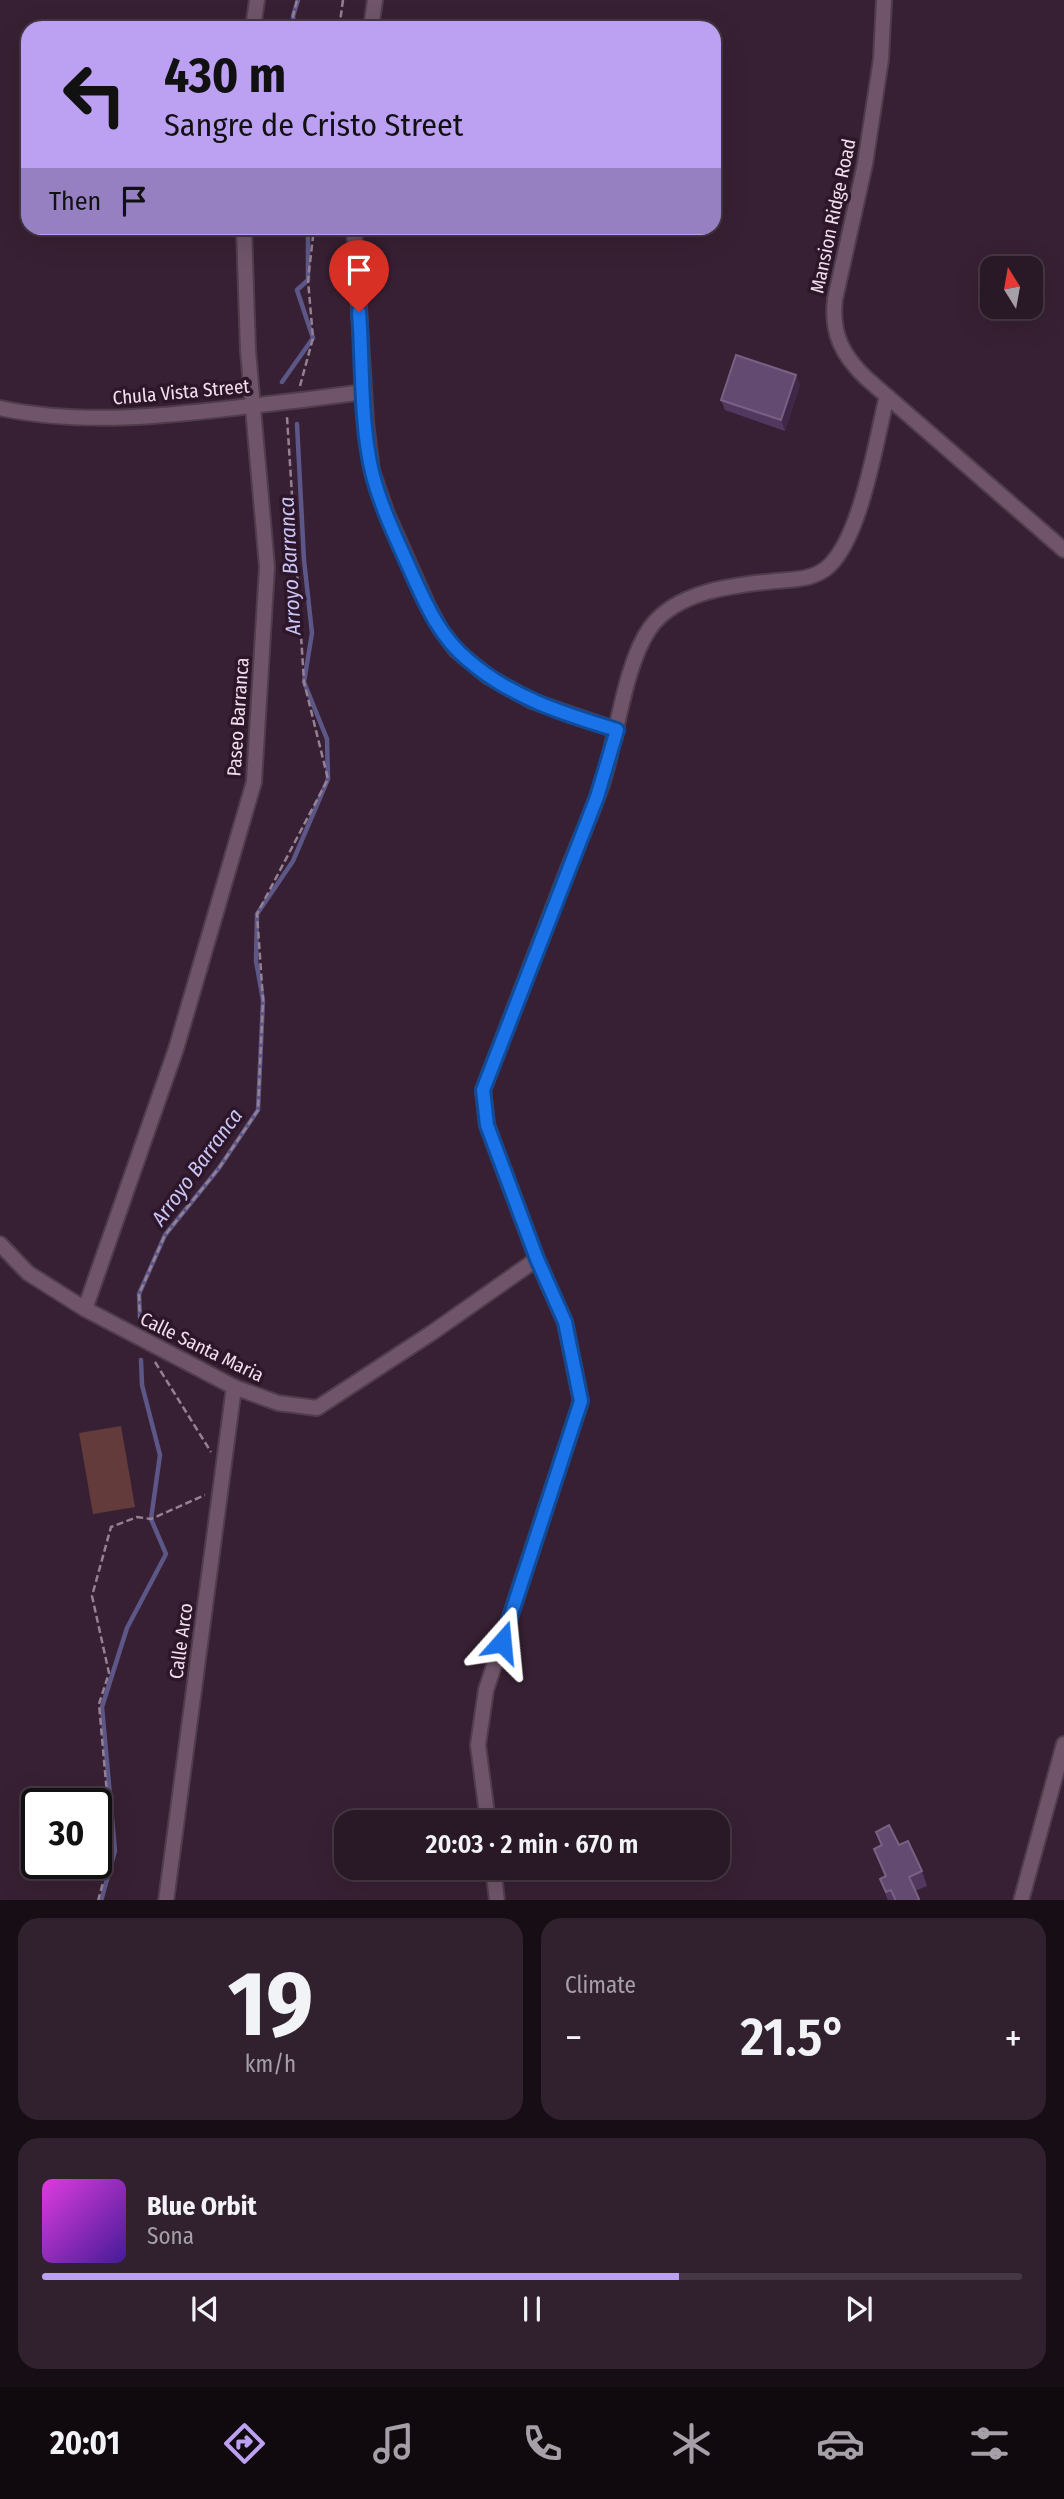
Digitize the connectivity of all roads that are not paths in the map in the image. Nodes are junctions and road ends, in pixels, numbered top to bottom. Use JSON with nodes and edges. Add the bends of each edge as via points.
{"nodes":[{"id":1,"x":257,"y":0,"type":"edge"},
{"id":2,"x":375,"y":0,"type":"edge"},
{"id":3,"x":884,"y":0,"type":"edge"},
{"id":4,"x":254,"y":21,"type":"edge"},
{"id":5,"x":372,"y":21,"type":"edge"},
{"id":6,"x":244,"y":235,"type":"edge"},
{"id":7,"x":354,"y":235,"type":"edge"},
{"id":8,"x":364,"y":392,"type":"junction"},
{"id":9,"x":887,"y":396,"type":"junction"},
{"id":10,"x":254,"y":405,"type":"junction"},
{"id":11,"x":0,"y":408,"type":"edge"},
{"id":12,"x":1064,"y":550,"type":"edge"},
{"id":13,"x":617,"y":730,"type":"junction"},
{"id":14,"x":0,"y":1244,"type":"edge"},
{"id":15,"x":537,"y":1259,"type":"junction"},
{"id":16,"x":85,"y":1309,"type":"junction"},
{"id":17,"x":234,"y":1387,"type":"junction"},
{"id":18,"x":1064,"y":1744,"type":"edge"},
{"id":19,"x":486,"y":1810,"type":"edge"},
{"id":20,"x":495,"y":1880,"type":"edge"},
{"id":21,"x":166,"y":1900,"type":"edge"},
{"id":22,"x":497,"y":1900,"type":"edge"},
{"id":23,"x":1021,"y":1900,"type":"edge"}],
"edges":[{"from":1,"to":4,"type":"street"},
{"from":2,"to":5,"type":"street"},
{"from":3,"to":9,"type":"street","name":"Mansion Ridge Road","via":[[869,138],[836,290],[834,319],[846,357]]},
{"from":6,"to":10,"type":"street","name":"Paseo Barranca"},
{"from":7,"to":8,"type":"street"},
{"from":8,"to":10,"type":"street","name":"Chula Vista Street","bridge":true,"via":[[300,395],[285,406]]},
{"from":8,"to":13,"type":"street","via":[[370,457],[379,493],[428,607],[448,640],[477,668],[517,694]]},
{"from":9,"to":12,"type":"street","name":"Mansion Ridge Road"},
{"from":9,"to":13,"type":"street","via":[[856,515],[830,565],[805,578],[711,592],[665,612],[641,644]]},
{"from":10,"to":11,"type":"street","name":"Chula Vista Street","via":[[86,418]]},
{"from":10,"to":16,"type":"street","name":"Paseo Barranca","via":[[267,568],[254,782],[176,1049]]},
{"from":13,"to":15,"type":"street","via":[[597,797],[483,1090],[487,1125]]},
{"from":14,"to":16,"type":"street","name":"Calle Santa Maria","via":[[28,1273]]},
{"from":15,"to":17,"type":"street","name":"Calle Santa Maria","via":[[317,1408],[278,1402]]},
{"from":15,"to":19,"type":"street","via":[[565,1322],[581,1401],[486,1690],[478,1745]]},
{"from":16,"to":17,"type":"street","name":"Calle Santa Maria"},
{"from":17,"to":21,"type":"street","name":"Calle Arco"},
{"from":18,"to":23,"type":"street"},
{"from":20,"to":22,"type":"street"}]}
